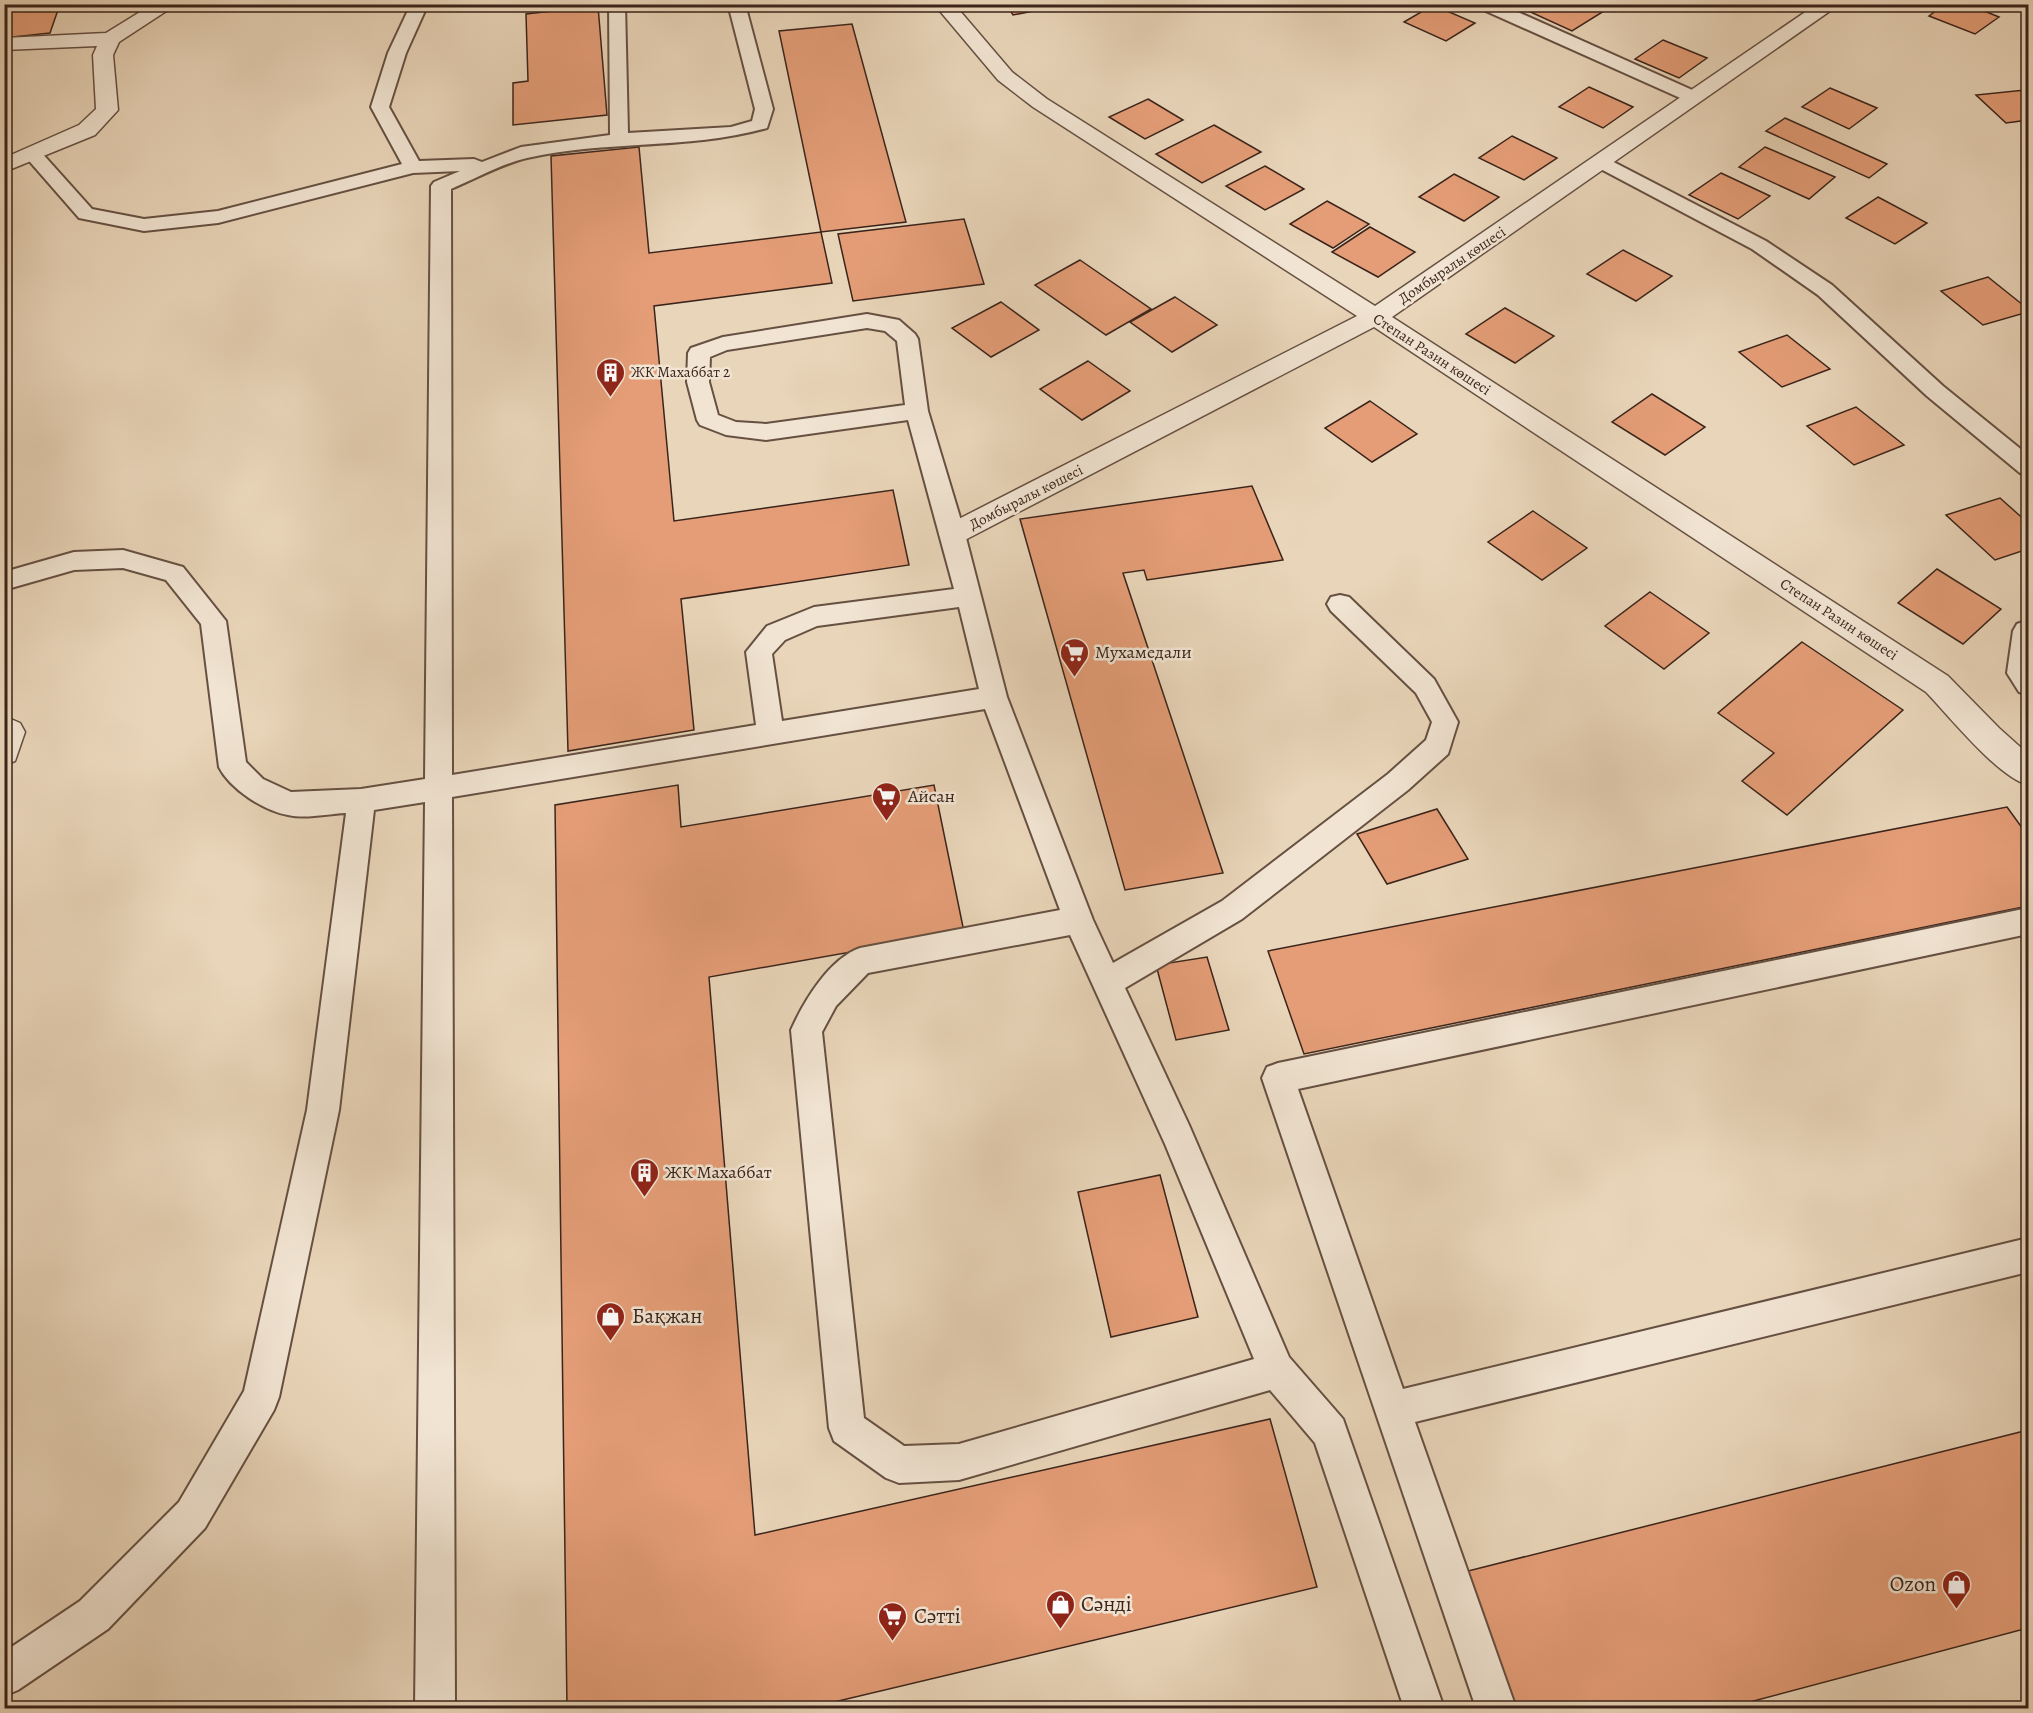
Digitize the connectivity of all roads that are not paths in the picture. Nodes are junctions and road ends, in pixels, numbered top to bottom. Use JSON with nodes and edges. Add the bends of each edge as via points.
{"nodes":[{"id":1,"x":168,"y":4,"type":"edge"},
{"id":2,"x":420,"y":4,"type":"edge"},
{"id":3,"x":617,"y":4,"type":"edge"},
{"id":4,"x":736,"y":4,"type":"edge"},
{"id":5,"x":943,"y":4,"type":"edge"},
{"id":6,"x":1485,"y":4,"type":"edge"},
{"id":7,"x":1831,"y":4,"type":"edge"},
{"id":8,"x":110,"y":39,"type":"junction"},
{"id":9,"x":4,"y":44,"type":"edge"},
{"id":10,"x":1693,"y":97,"type":"junction"},
{"id":11,"x":619,"y":139,"type":"junction"},
{"id":12,"x":33,"y":155,"type":"junction"},
{"id":13,"x":1602,"y":162,"type":"junction"},
{"id":14,"x":488,"y":165,"type":"junction"},
{"id":15,"x":4,"y":166,"type":"edge"},
{"id":16,"x":413,"y":167,"type":"junction"},
{"id":17,"x":1375,"y":317,"type":"junction"},
{"id":18,"x":917,"y":411,"type":"junction"},
{"id":19,"x":2028,"y":466,"type":"edge"},
{"id":20,"x":953,"y":534,"type":"junction"},
{"id":21,"x":4,"y":582,"type":"edge"},
{"id":22,"x":968,"y":596,"type":"junction"},
{"id":23,"x":1340,"y":604,"type":"dead end"},
{"id":24,"x":2028,"y":630,"type":"edge"},
{"id":25,"x":2028,"y":685,"type":"edge"},
{"id":26,"x":994,"y":697,"type":"junction"},
{"id":27,"x":4,"y":728,"type":"edge"},
{"id":28,"x":770,"y":733,"type":"junction"},
{"id":29,"x":4,"y":753,"type":"edge"},
{"id":30,"x":2028,"y":772,"type":"edge"},
{"id":31,"x":438,"y":787,"type":"junction"},
{"id":32,"x":361,"y":801,"type":"junction"},
{"id":33,"x":1078,"y":920,"type":"junction"},
{"id":34,"x":2028,"y":921,"type":"edge"},
{"id":35,"x":1107,"y":982,"type":"junction"},
{"id":36,"x":2028,"y":1255,"type":"edge"},
{"id":37,"x":1276,"y":1370,"type":"junction"},
{"id":38,"x":1394,"y":1409,"type":"junction"},
{"id":39,"x":4,"y":1676,"type":"edge"},
{"id":40,"x":435,"y":1708,"type":"edge"},
{"id":41,"x":1424,"y":1708,"type":"edge"},
{"id":42,"x":1496,"y":1708,"type":"edge"}],
"edges":[{"from":1,"to":8,"type":"street"},
{"from":2,"to":16,"type":"lane","via":[[397,53],[380,107]]},
{"from":3,"to":11,"type":"lane"},
{"from":4,"to":11,"type":"lane","via":[[764,109],[760,124],[732,132]]},
{"from":5,"to":17,"type":"street","name":"Степан Разин көшесі","via":[[1005,76],[1040,103]]},
{"from":6,"to":10,"type":"lane"},
{"from":7,"to":10,"type":"street","name":"Домбыралы көшесі"},
{"from":8,"to":9,"type":"street"},
{"from":8,"to":12,"type":"street","via":[[103,55],[107,110],[87,130]]},
{"from":10,"to":13,"type":"street","name":"Домбыралы көшесі"},
{"from":11,"to":14,"type":"lane","via":[[521,153]]},
{"from":12,"to":15,"type":"street"},
{"from":12,"to":16,"type":"lane","via":[[86,214],[144,225],[218,217]]},
{"from":13,"to":17,"type":"street","name":"Домбыралы көшесі"},
{"from":13,"to":19,"type":"lane","via":[[1759,245],[1825,290],[1935,391]]},
{"from":14,"to":16,"type":"lane"},
{"from":14,"to":31,"type":"lane","via":[[441,186]]},
{"from":17,"to":20,"type":"street","name":"Домбыралы көшесі"},
{"from":17,"to":30,"type":"street","name":"Степан Разин көшесі","via":[[1938,684]]},
{"from":18,"to":18,"type":"lane","via":[[907,339],[892,325],[867,321],[723,344],[699,352],[698,382],[708,420],[735,430],[766,432]]},
{"from":18,"to":20,"type":"lane"},
{"from":20,"to":22,"type":"lane"},
{"from":21,"to":32,"type":"lane","via":[[74,561],[123,559],[174,573],[213,621],[233,767],[253,787],[289,804]]},
{"from":22,"to":26,"type":"lane"},
{"from":22,"to":28,"type":"lane","via":[[814,618],[776,633],[759,652]]},
{"from":23,"to":35,"type":"lane","via":[[1425,686],[1445,722],[1438,746],[1398,782],[1232,910]]},
{"from":24,"to":25,"type":"lane","via":[[2020,673]]},
{"from":26,"to":28,"type":"lane"},
{"from":26,"to":33,"type":"lane"},
{"from":27,"to":29,"type":"street","via":[[9,732]]},
{"from":28,"to":31,"type":"lane"},
{"from":31,"to":32,"type":"lane"},
{"from":31,"to":40,"type":"lane"},
{"from":32,"to":39,"type":"lane","via":[[322,1110],[261,1397],[192,1515],[94,1615]]},
{"from":33,"to":35,"type":"lane"},
{"from":33,"to":37,"type":"lane","via":[[860,962],[825,996],[806,1030],[847,1428],[898,1466],[959,1462]]},
{"from":34,"to":38,"type":"lane","via":[[1278,1078]]},
{"from":35,"to":37,"type":"lane","via":[[1178,1136]]},
{"from":36,"to":38,"type":"lane"},
{"from":37,"to":41,"type":"lane","via":[[1330,1432]]},
{"from":38,"to":42,"type":"lane"}]}
